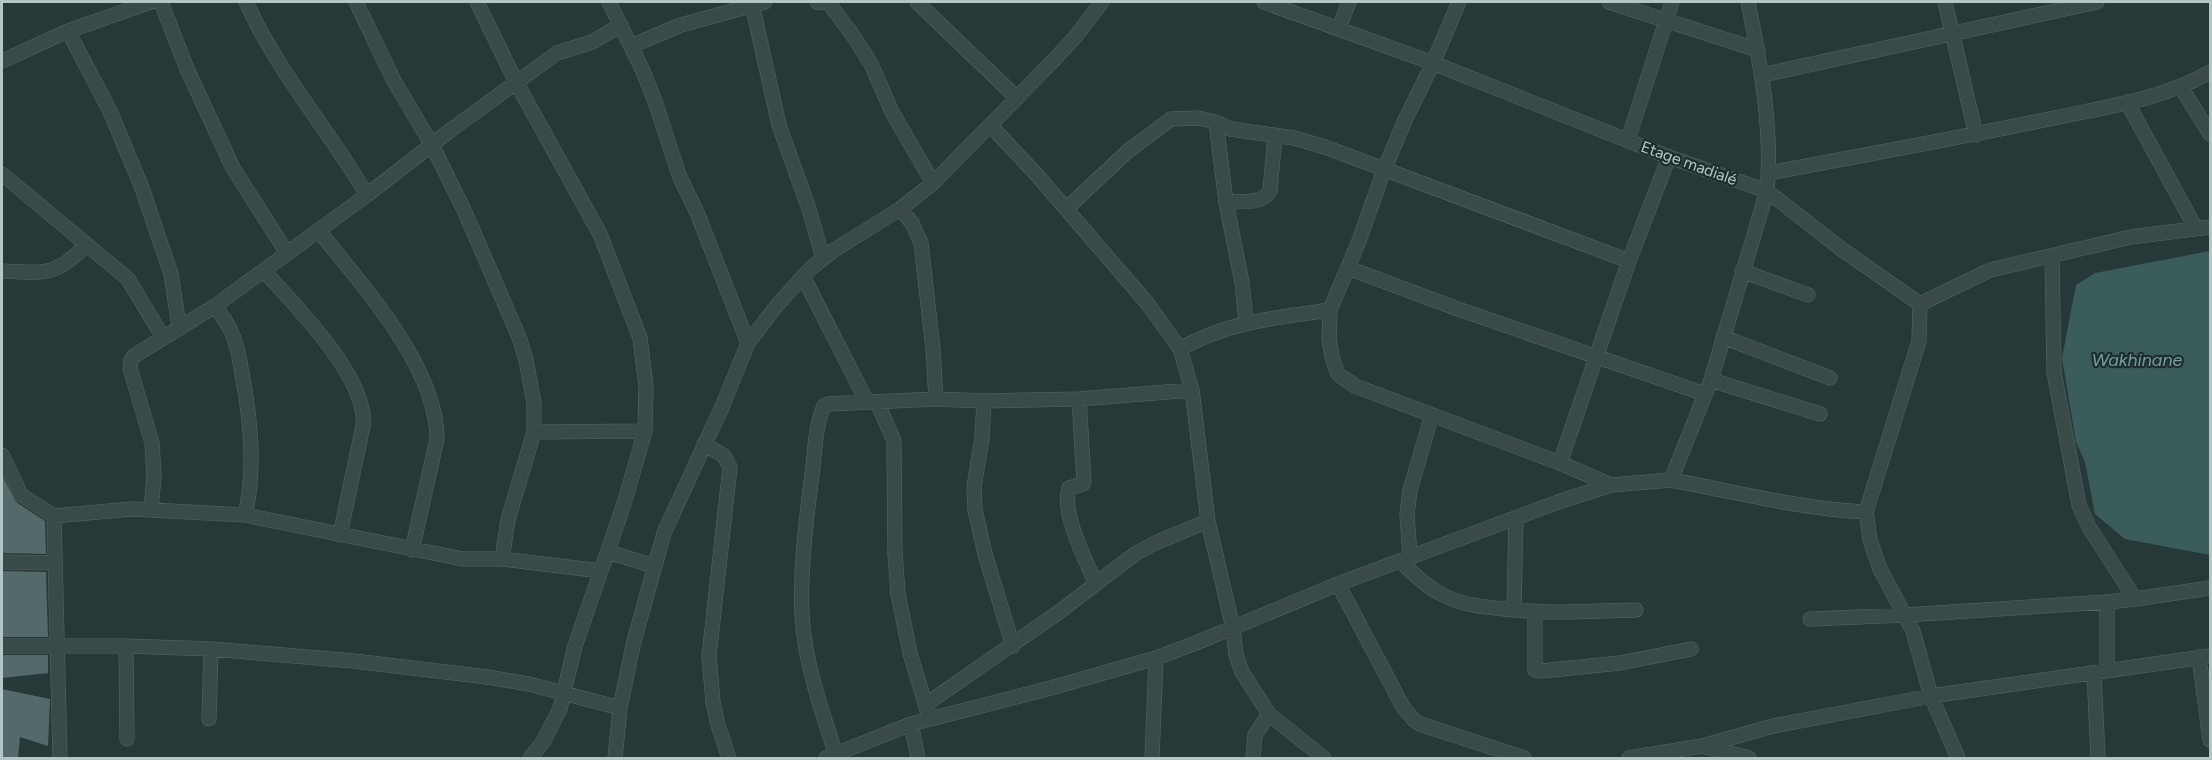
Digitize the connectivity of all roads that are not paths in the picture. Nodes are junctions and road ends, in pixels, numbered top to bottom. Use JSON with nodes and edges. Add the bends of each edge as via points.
{"nodes":[{"id":1,"x":151,"y":2,"type":"edge"},
{"id":2,"x":161,"y":2,"type":"edge"},
{"id":3,"x":246,"y":2,"type":"edge"},
{"id":4,"x":356,"y":2,"type":"edge"},
{"id":5,"x":477,"y":2,"type":"edge"},
{"id":6,"x":609,"y":2,"type":"edge"},
{"id":7,"x":817,"y":2,"type":"edge"},
{"id":8,"x":917,"y":2,"type":"edge"},
{"id":9,"x":1102,"y":2,"type":"edge"},
{"id":10,"x":1264,"y":2,"type":"edge"},
{"id":11,"x":1348,"y":2,"type":"edge"},
{"id":12,"x":1459,"y":2,"type":"edge"},
{"id":13,"x":1609,"y":2,"type":"edge"},
{"id":14,"x":1672,"y":2,"type":"edge"},
{"id":15,"x":1748,"y":2,"type":"edge"},
{"id":16,"x":1945,"y":2,"type":"edge"},
{"id":17,"x":2097,"y":2,"type":"edge"},
{"id":18,"x":759,"y":3,"type":"edge"},
{"id":19,"x":2046,"y":7,"type":"edge"},
{"id":20,"x":1666,"y":21,"type":"junction"},
{"id":21,"x":621,"y":25,"type":"junction"},
{"id":22,"x":1339,"y":28,"type":"junction"},
{"id":23,"x":68,"y":31,"type":"junction"},
{"id":24,"x":1950,"y":33,"type":"junction"},
{"id":25,"x":632,"y":45,"type":"junction"},
{"id":26,"x":1758,"y":50,"type":"junction"},
{"id":27,"x":2,"y":60,"type":"edge"},
{"id":28,"x":1433,"y":63,"type":"junction"},
{"id":29,"x":2211,"y":72,"type":"edge"},
{"id":30,"x":1762,"y":75,"type":"junction"},
{"id":31,"x":516,"y":82,"type":"junction"},
{"id":32,"x":2181,"y":87,"type":"junction"},
{"id":33,"x":1017,"y":98,"type":"junction"},
{"id":34,"x":2127,"y":102,"type":"junction"},
{"id":35,"x":1216,"y":122,"type":"junction"},
{"id":36,"x":991,"y":126,"type":"junction"},
{"id":37,"x":2211,"y":134,"type":"edge"},
{"id":38,"x":1275,"y":135,"type":"junction"},
{"id":39,"x":1976,"y":135,"type":"junction"},
{"id":40,"x":1628,"y":140,"type":"junction"},
{"id":41,"x":432,"y":146,"type":"junction"},
{"id":42,"x":1669,"y":157,"type":"junction"},
{"id":43,"x":1384,"y":170,"type":"junction"},
{"id":44,"x":1768,"y":173,"type":"junction"},
{"id":45,"x":2,"y":174,"type":"edge"},
{"id":46,"x":933,"y":183,"type":"junction"},
{"id":47,"x":1767,"y":191,"type":"junction"},
{"id":48,"x":367,"y":195,"type":"junction"},
{"id":49,"x":1226,"y":202,"type":"junction"},
{"id":50,"x":1066,"y":208,"type":"junction"},
{"id":51,"x":900,"y":209,"type":"junction"},
{"id":52,"x":2211,"y":226,"type":"edge"},
{"id":53,"x":2195,"y":227,"type":"junction"},
{"id":54,"x":318,"y":230,"type":"junction"},
{"id":55,"x":86,"y":245,"type":"junction"},
{"id":56,"x":287,"y":253,"type":"junction"},
{"id":57,"x":2052,"y":257,"type":"junction"},
{"id":58,"x":823,"y":258,"type":"junction"},
{"id":59,"x":1629,"y":261,"type":"junction"},
{"id":60,"x":1348,"y":268,"type":"junction"},
{"id":61,"x":2,"y":271,"type":"edge"},
{"id":62,"x":264,"y":271,"type":"junction"},
{"id":63,"x":1742,"y":271,"type":"junction"},
{"id":64,"x":803,"y":276,"type":"junction"},
{"id":65,"x":1808,"y":295,"type":"dead end"},
{"id":66,"x":1920,"y":304,"type":"junction"},
{"id":67,"x":215,"y":306,"type":"junction"},
{"id":68,"x":1330,"y":310,"type":"junction"},
{"id":69,"x":1246,"y":322,"type":"junction"},
{"id":70,"x":179,"y":326,"type":"junction"},
{"id":71,"x":163,"y":337,"type":"junction"},
{"id":72,"x":1723,"y":337,"type":"junction"},
{"id":73,"x":748,"y":344,"type":"junction"},
{"id":74,"x":1180,"y":349,"type":"junction"},
{"id":75,"x":1598,"y":356,"type":"junction"},
{"id":76,"x":1830,"y":378,"type":"dead end"},
{"id":77,"x":1711,"y":380,"type":"junction"},
{"id":78,"x":1192,"y":390,"type":"junction"},
{"id":79,"x":1705,"y":394,"type":"junction"},
{"id":80,"x":936,"y":399,"type":"junction"},
{"id":81,"x":1079,"y":399,"type":"junction"},
{"id":82,"x":984,"y":401,"type":"junction"},
{"id":83,"x":872,"y":402,"type":"junction"},
{"id":84,"x":1820,"y":414,"type":"dead end"},
{"id":85,"x":1432,"y":415,"type":"junction"},
{"id":86,"x":645,"y":431,"type":"junction"},
{"id":87,"x":534,"y":432,"type":"junction"},
{"id":88,"x":704,"y":444,"type":"junction"},
{"id":89,"x":2,"y":455,"type":"edge"},
{"id":90,"x":1560,"y":463,"type":"junction"},
{"id":91,"x":1671,"y":480,"type":"junction"},
{"id":92,"x":1611,"y":485,"type":"junction"},
{"id":93,"x":151,"y":509,"type":"junction"},
{"id":94,"x":1866,"y":512,"type":"junction"},
{"id":95,"x":245,"y":515,"type":"junction"},
{"id":96,"x":54,"y":516,"type":"junction"},
{"id":97,"x":1516,"y":518,"type":"junction"},
{"id":98,"x":1208,"y":521,"type":"junction"},
{"id":99,"x":340,"y":535,"type":"junction"},
{"id":100,"x":412,"y":550,"type":"junction"},
{"id":101,"x":608,"y":552,"type":"junction"},
{"id":102,"x":502,"y":559,"type":"junction"},
{"id":103,"x":1405,"y":559,"type":"junction"},
{"id":104,"x":2,"y":562,"type":"edge"},
{"id":105,"x":54,"y":563,"type":"junction"},
{"id":106,"x":654,"y":566,"type":"junction"},
{"id":107,"x":602,"y":571,"type":"junction"},
{"id":108,"x":1096,"y":584,"type":"junction"},
{"id":109,"x":1338,"y":584,"type":"junction"},
{"id":110,"x":2211,"y":588,"type":"edge"},
{"id":111,"x":2135,"y":599,"type":"junction"},
{"id":112,"x":2107,"y":602,"type":"junction"},
{"id":113,"x":1514,"y":610,"type":"junction"},
{"id":114,"x":1636,"y":610,"type":"dead end"},
{"id":115,"x":1535,"y":613,"type":"junction"},
{"id":116,"x":1905,"y":615,"type":"junction"},
{"id":117,"x":1810,"y":619,"type":"dead end"},
{"id":118,"x":1233,"y":628,"type":"junction"},
{"id":119,"x":57,"y":645,"type":"junction"},
{"id":120,"x":2,"y":646,"type":"edge"},
{"id":121,"x":126,"y":646,"type":"junction"},
{"id":122,"x":1013,"y":646,"type":"junction"},
{"id":123,"x":211,"y":649,"type":"junction"},
{"id":124,"x":1691,"y":649,"type":"dead end"},
{"id":125,"x":2205,"y":656,"type":"edge"},
{"id":126,"x":1156,"y":658,"type":"junction"},
{"id":127,"x":2100,"y":672,"type":"junction"},
{"id":128,"x":565,"y":692,"type":"junction"},
{"id":129,"x":1931,"y":696,"type":"junction"},
{"id":130,"x":620,"y":708,"type":"junction"},
{"id":131,"x":928,"y":712,"type":"junction"},
{"id":132,"x":1269,"y":714,"type":"junction"},
{"id":133,"x":209,"y":719,"type":"dead end"},
{"id":134,"x":911,"y":724,"type":"junction"},
{"id":135,"x":127,"y":739,"type":"dead end"},
{"id":136,"x":2211,"y":740,"type":"edge"},
{"id":137,"x":1702,"y":746,"type":"junction"},
{"id":138,"x":831,"y":756,"type":"edge"},
{"id":139,"x":1729,"y":756,"type":"edge"},
{"id":140,"x":60,"y":759,"type":"edge"},
{"id":141,"x":530,"y":759,"type":"edge"},
{"id":142,"x":615,"y":759,"type":"edge"},
{"id":143,"x":729,"y":759,"type":"edge"},
{"id":144,"x":918,"y":759,"type":"edge"},
{"id":145,"x":1152,"y":759,"type":"edge"},
{"id":146,"x":1253,"y":759,"type":"edge"},
{"id":147,"x":1324,"y":759,"type":"edge"},
{"id":148,"x":1524,"y":759,"type":"edge"},
{"id":149,"x":1629,"y":759,"type":"edge"},
{"id":150,"x":1749,"y":759,"type":"edge"},
{"id":151,"x":1958,"y":759,"type":"edge"},
{"id":152,"x":2098,"y":759,"type":"edge"}],
"edges":[{"from":1,"to":23,"type":"street"},
{"from":2,"to":56,"type":"street","via":[[233,168]]},
{"from":3,"to":48,"type":"street","via":[[273,53]]},
{"from":4,"to":41,"type":"street","via":[[394,81]]},
{"from":5,"to":31,"type":"street"},
{"from":6,"to":21,"type":"street"},
{"from":7,"to":46,"type":"street","via":[[831,6],[854,37]]},
{"from":8,"to":33,"type":"street"},
{"from":9,"to":33,"type":"street","via":[[1076,36]]},
{"from":10,"to":22,"type":"street","name":"Etage madialé"},
{"from":11,"to":22,"type":"street"},
{"from":12,"to":28,"type":"street"},
{"from":13,"to":20,"type":"street"},
{"from":14,"to":20,"type":"street"},
{"from":15,"to":26,"type":"street"},
{"from":16,"to":24,"type":"street"},
{"from":17,"to":19,"type":"street"},
{"from":18,"to":25,"type":"street"},
{"from":18,"to":58,"type":"street","via":[[779,124]]},
{"from":19,"to":24,"type":"street"},
{"from":20,"to":26,"type":"street"},
{"from":20,"to":40,"type":"street"},
{"from":21,"to":25,"type":"street"},
{"from":21,"to":31,"type":"street","via":[[592,42],[557,52]]},
{"from":22,"to":28,"type":"street","name":"Etage madialé"},
{"from":23,"to":27,"type":"street"},
{"from":23,"to":70,"type":"street","via":[[110,111],[142,188],[171,274]]},
{"from":24,"to":30,"type":"street"},
{"from":24,"to":39,"type":"street"},
{"from":25,"to":73,"type":"street","via":[[679,175]]},
{"from":26,"to":30,"type":"street"},
{"from":28,"to":40,"type":"street","name":"Etage madialé"},
{"from":28,"to":43,"type":"street"},
{"from":29,"to":32,"type":"street"},
{"from":30,"to":44,"type":"street"},
{"from":31,"to":41,"type":"street"},
{"from":31,"to":86,"type":"street","via":[[590,215],[627,301],[644,362]]},
{"from":32,"to":34,"type":"street"},
{"from":32,"to":37,"type":"street"},
{"from":33,"to":36,"type":"street"},
{"from":34,"to":39,"type":"street"},
{"from":34,"to":53,"type":"street"},
{"from":35,"to":38,"type":"street","via":[[1230,129]]},
{"from":35,"to":49,"type":"street"},
{"from":35,"to":50,"type":"street","via":[[1185,117],[1165,122]]},
{"from":36,"to":46,"type":"street"},
{"from":36,"to":50,"type":"street"},
{"from":38,"to":43,"type":"street","via":[[1324,147]]},
{"from":38,"to":49,"type":"street","via":[[1270,191],[1257,201]]},
{"from":39,"to":44,"type":"street"},
{"from":40,"to":42,"type":"street","name":"Etage madialé"},
{"from":41,"to":48,"type":"street"},
{"from":41,"to":87,"type":"street","via":[[519,337],[534,403]]},
{"from":42,"to":47,"type":"street","name":"Etage madialé"},
{"from":42,"to":59,"type":"street"},
{"from":43,"to":59,"type":"street"},
{"from":43,"to":60,"type":"street"},
{"from":44,"to":47,"type":"street"},
{"from":45,"to":55,"type":"street"},
{"from":46,"to":51,"type":"street"},
{"from":47,"to":63,"type":"street"},
{"from":47,"to":66,"type":"street","name":"Etage madialé"},
{"from":48,"to":54,"type":"street"},
{"from":49,"to":69,"type":"street"},
{"from":50,"to":74,"type":"street","via":[[1148,304]]},
{"from":51,"to":58,"type":"street"},
{"from":51,"to":80,"type":"street","via":[[921,243]]},
{"from":52,"to":53,"type":"street"},
{"from":53,"to":57,"type":"street","via":[[2131,237]]},
{"from":54,"to":56,"type":"street"},
{"from":54,"to":100,"type":"street","via":[[399,336],[424,381],[437,422],[437,439]]},
{"from":55,"to":61,"type":"street","via":[[74,258],[52,270]]},
{"from":55,"to":71,"type":"street","via":[[128,279]]},
{"from":56,"to":62,"type":"street"},
{"from":57,"to":66,"type":"street","via":[[1990,270]]},
{"from":57,"to":111,"type":"street","via":[[2054,372],[2079,505]]},
{"from":58,"to":64,"type":"street"},
{"from":59,"to":75,"type":"street"},
{"from":60,"to":68,"type":"street"},
{"from":60,"to":75,"type":"street"},
{"from":62,"to":67,"type":"street"},
{"from":62,"to":99,"type":"street","via":[[316,328],[348,375],[363,408],[363,426]]},
{"from":63,"to":65,"type":"street"},
{"from":63,"to":72,"type":"street"},
{"from":64,"to":73,"type":"street"},
{"from":64,"to":83,"type":"street"},
{"from":66,"to":94,"type":"street","via":[[1919,340]]},
{"from":67,"to":70,"type":"street"},
{"from":67,"to":95,"type":"street","via":[[231,330],[237,348],[248,409],[252,473]]},
{"from":68,"to":69,"type":"street"},
{"from":68,"to":85,"type":"street","via":[[1329,339],[1338,374],[1355,386]]},
{"from":69,"to":74,"type":"street"},
{"from":70,"to":71,"type":"street"},
{"from":71,"to":93,"type":"street","via":[[134,356],[130,363],[152,443]]},
{"from":72,"to":76,"type":"street"},
{"from":72,"to":77,"type":"street"},
{"from":73,"to":88,"type":"street"},
{"from":74,"to":78,"type":"street"},
{"from":75,"to":79,"type":"street"},
{"from":75,"to":90,"type":"street"},
{"from":77,"to":79,"type":"street"},
{"from":77,"to":84,"type":"street"},
{"from":78,"to":81,"type":"street"},
{"from":78,"to":98,"type":"street"},
{"from":79,"to":91,"type":"street"},
{"from":80,"to":82,"type":"street"},
{"from":80,"to":83,"type":"street"},
{"from":81,"to":82,"type":"street"},
{"from":81,"to":108,"type":"street","via":[[1084,481],[1069,489],[1067,498],[1081,551]]},
{"from":82,"to":122,"type":"street","via":[[975,510]]},
{"from":83,"to":131,"type":"street","via":[[894,441],[898,594]]},
{"from":83,"to":138,"type":"street","via":[[828,404],[822,411],[811,483],[803,560],[805,642]]},
{"from":85,"to":90,"type":"street"},
{"from":85,"to":103,"type":"street","via":[[1410,490]]},
{"from":86,"to":87,"type":"street"},
{"from":86,"to":101,"type":"street"},
{"from":87,"to":102,"type":"street","via":[[510,510]]},
{"from":88,"to":106,"type":"street","via":[[664,533]]},
{"from":88,"to":143,"type":"street","via":[[724,456],[730,467],[709,656],[713,702]]},
{"from":89,"to":96,"type":"street","via":[[21,495]]},
{"from":90,"to":92,"type":"street"},
{"from":91,"to":92,"type":"street"},
{"from":91,"to":94,"type":"street","via":[[1791,504]]},
{"from":92,"to":97,"type":"street"},
{"from":93,"to":95,"type":"street"},
{"from":93,"to":96,"type":"street"},
{"from":94,"to":116,"type":"street","via":[[1880,568]]},
{"from":95,"to":99,"type":"street"},
{"from":96,"to":105,"type":"street"},
{"from":97,"to":103,"type":"street"},
{"from":97,"to":113,"type":"street"},
{"from":98,"to":108,"type":"street","via":[[1155,543]]},
{"from":98,"to":118,"type":"street"},
{"from":99,"to":100,"type":"street"},
{"from":100,"to":102,"type":"street","via":[[463,559]]},
{"from":101,"to":106,"type":"street"},
{"from":101,"to":107,"type":"street"},
{"from":102,"to":107,"type":"street"},
{"from":103,"to":109,"type":"street"},
{"from":103,"to":113,"type":"street","via":[[1422,582],[1456,601]]},
{"from":104,"to":105,"type":"street"},
{"from":105,"to":119,"type":"street"},
{"from":106,"to":130,"type":"street"},
{"from":107,"to":128,"type":"street","via":[[575,646]]},
{"from":108,"to":122,"type":"street"},
{"from":109,"to":118,"type":"street"},
{"from":109,"to":148,"type":"street","via":[[1403,707],[1414,720]]},
{"from":110,"to":111,"type":"street"},
{"from":111,"to":112,"type":"street"},
{"from":112,"to":116,"type":"street"},
{"from":112,"to":127,"type":"street"},
{"from":113,"to":115,"type":"street"},
{"from":114,"to":115,"type":"street"},
{"from":115,"to":124,"type":"street","via":[[1535,670],[1620,663]]},
{"from":116,"to":117,"type":"street"},
{"from":116,"to":129,"type":"street"},
{"from":118,"to":126,"type":"street"},
{"from":118,"to":132,"type":"street","via":[[1242,672]]},
{"from":119,"to":120,"type":"street"},
{"from":119,"to":121,"type":"street"},
{"from":119,"to":140,"type":"street"},
{"from":121,"to":123,"type":"street"},
{"from":121,"to":135,"type":"street"},
{"from":122,"to":131,"type":"street"},
{"from":123,"to":128,"type":"street","via":[[487,676]]},
{"from":123,"to":133,"type":"street"},
{"from":125,"to":127,"type":"street"},
{"from":125,"to":136,"type":"street"},
{"from":126,"to":131,"type":"street","via":[[1051,688]]},
{"from":126,"to":145,"type":"street"},
{"from":127,"to":129,"type":"street"},
{"from":127,"to":152,"type":"street"},
{"from":128,"to":130,"type":"street"},
{"from":128,"to":141,"type":"street","via":[[553,723]]},
{"from":129,"to":137,"type":"street","via":[[1773,726]]},
{"from":129,"to":151,"type":"street"},
{"from":130,"to":142,"type":"street"},
{"from":131,"to":134,"type":"street"},
{"from":132,"to":146,"type":"street","via":[[1256,735]]},
{"from":132,"to":147,"type":"street"},
{"from":134,"to":138,"type":"street"},
{"from":134,"to":144,"type":"street"},
{"from":137,"to":139,"type":"street"},
{"from":137,"to":149,"type":"street"},
{"from":139,"to":150,"type":"street"}]}
